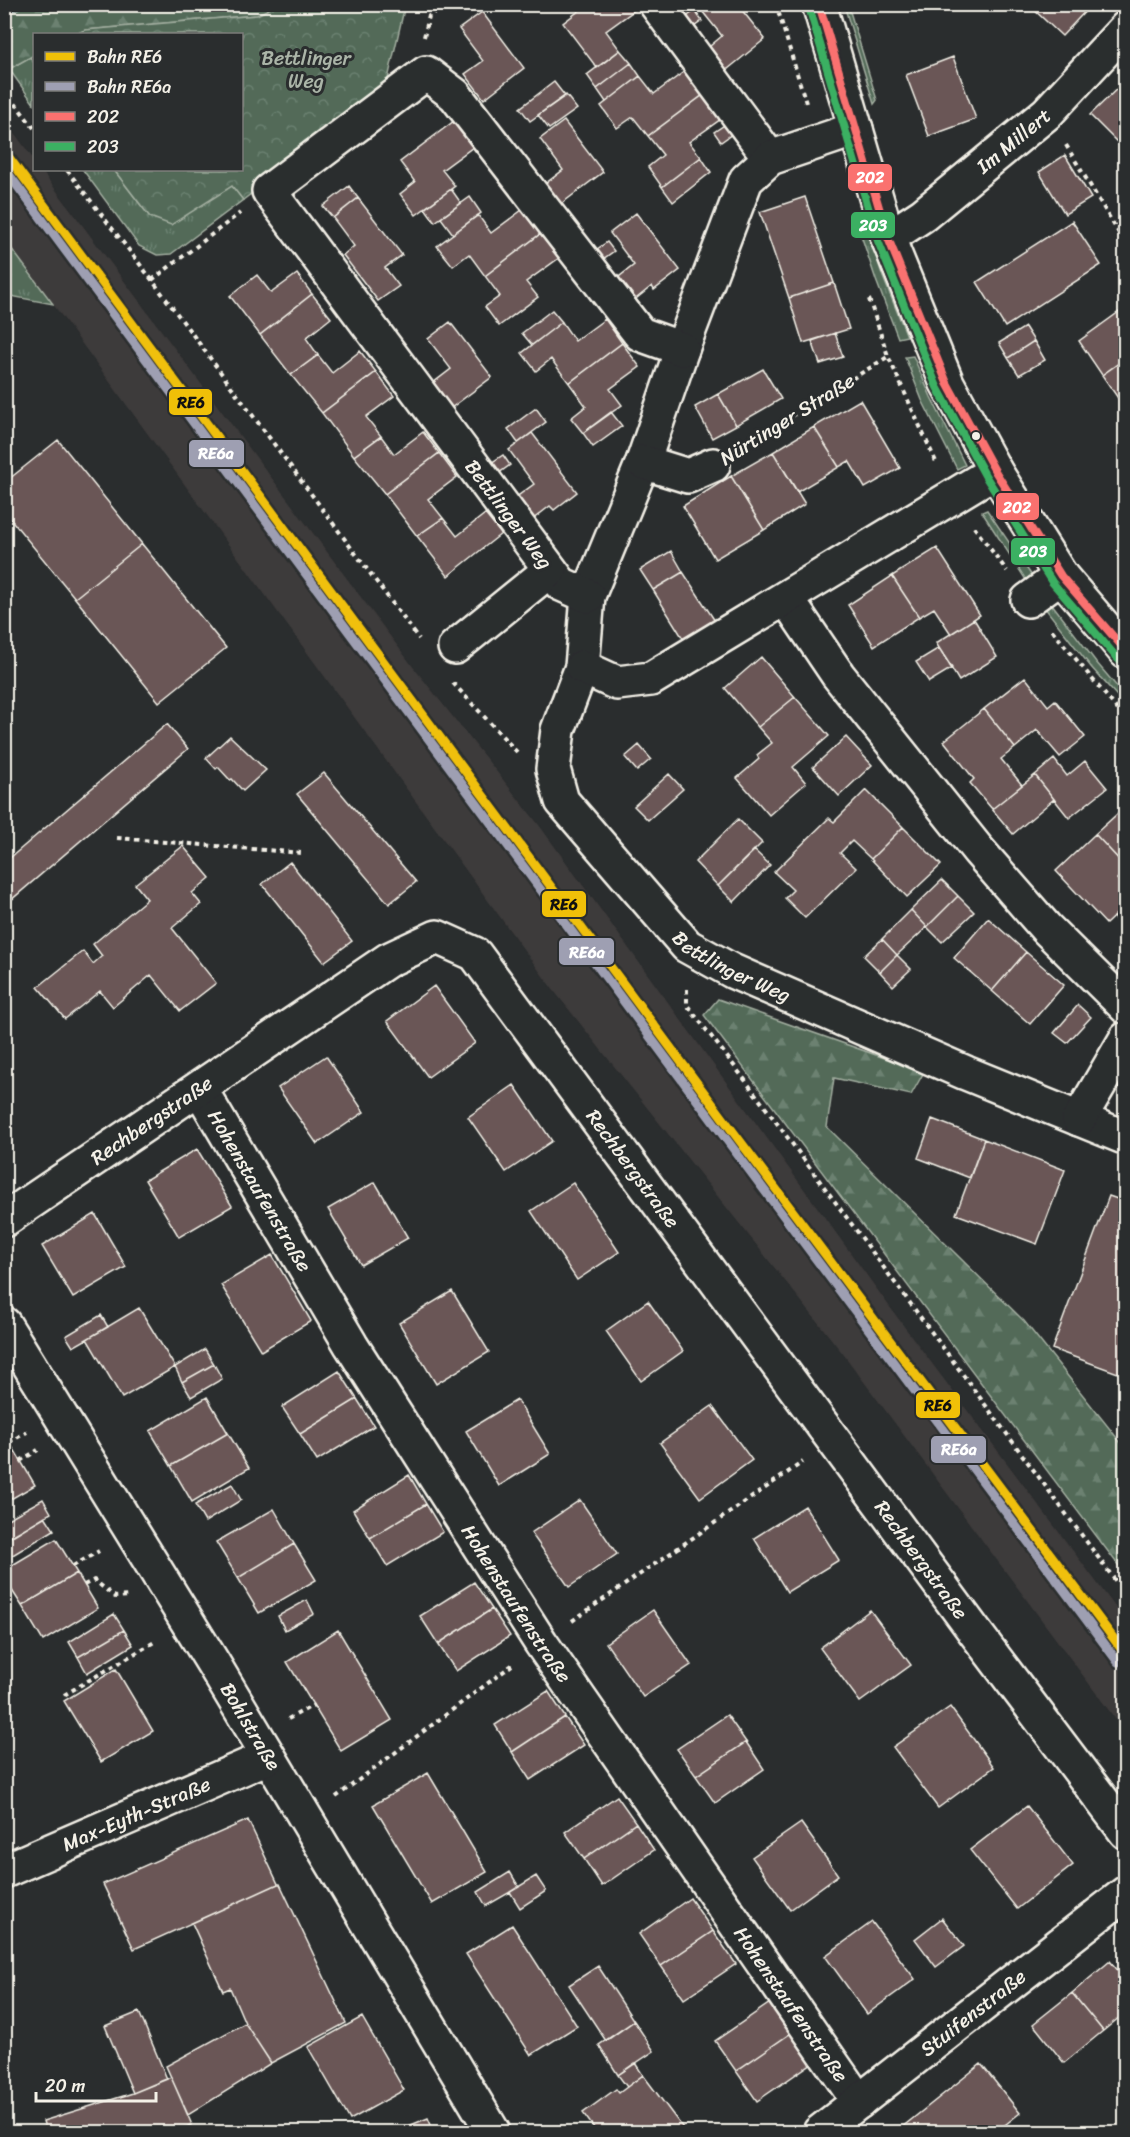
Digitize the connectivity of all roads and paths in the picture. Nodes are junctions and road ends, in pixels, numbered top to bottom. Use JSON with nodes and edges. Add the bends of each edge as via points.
{"nodes":[{"id":1,"x":656,"y":4,"type":"edge"},
{"id":2,"x":776,"y":4,"type":"edge"},
{"id":3,"x":819,"y":4,"type":"edge"},
{"id":4,"x":1125,"y":28,"type":"edge"},
{"id":5,"x":4,"y":89,"type":"edge"},
{"id":6,"x":1047,"y":113,"type":"junction"},
{"id":7,"x":33,"y":127,"type":"edge"},
{"id":8,"x":856,"y":129,"type":"junction"},
{"id":9,"x":818,"y":142,"type":"junction"},
{"id":10,"x":770,"y":158,"type":"junction"},
{"id":11,"x":68,"y":171,"type":"edge"},
{"id":12,"x":269,"y":191,"type":"junction"},
{"id":13,"x":888,"y":238,"type":"junction"},
{"id":14,"x":1125,"y":245,"type":"edge"},
{"id":15,"x":152,"y":280,"type":"junction"},
{"id":16,"x":927,"y":336,"type":"junction"},
{"id":17,"x":682,"y":349,"type":"junction"},
{"id":18,"x":643,"y":462,"type":"junction"},
{"id":19,"x":713,"y":465,"type":"joint"},
{"id":20,"x":995,"y":471,"type":"junction"},
{"id":21,"x":550,"y":570,"type":"junction"},
{"id":22,"x":1061,"y":576,"type":"junction"},
{"id":23,"x":588,"y":596,"type":"junction"},
{"id":24,"x":786,"y":598,"type":"junction"},
{"id":25,"x":1028,"y":600,"type":"dead end"},
{"id":26,"x":1125,"y":652,"type":"edge"},
{"id":27,"x":442,"y":657,"type":"junction"},
{"id":28,"x":582,"y":667,"type":"junction"},
{"id":29,"x":524,"y":759,"type":"dead end"},
{"id":30,"x":117,"y":838,"type":"dead end"},
{"id":31,"x":302,"y":853,"type":"dead end"},
{"id":32,"x":687,"y":946,"type":"junction"},
{"id":33,"x":1125,"y":1007,"type":"edge"},
{"id":34,"x":1125,"y":1039,"type":"edge"},
{"id":35,"x":200,"y":1089,"type":"junction"},
{"id":36,"x":1079,"y":1119,"type":"junction"},
{"id":37,"x":1125,"y":1138,"type":"edge"},
{"id":38,"x":4,"y":1220,"type":"edge"},
{"id":39,"x":4,"y":1324,"type":"edge"},
{"id":40,"x":835,"y":1440,"type":"junction"},
{"id":41,"x":45,"y":1446,"type":"dead end"},
{"id":42,"x":20,"y":1461,"type":"dead end"},
{"id":43,"x":107,"y":1546,"type":"dead end"},
{"id":44,"x":73,"y":1566,"type":"dead end"},
{"id":45,"x":84,"y":1585,"type":"dead end"},
{"id":46,"x":136,"y":1592,"type":"dead end"},
{"id":47,"x":1125,"y":1595,"type":"edge"},
{"id":48,"x":570,"y":1622,"type":"dead end"},
{"id":49,"x":162,"y":1637,"type":"dead end"},
{"id":50,"x":508,"y":1669,"type":"dead end"},
{"id":51,"x":64,"y":1695,"type":"dead end"},
{"id":52,"x":314,"y":1705,"type":"dead end"},
{"id":53,"x":285,"y":1721,"type":"dead end"},
{"id":54,"x":268,"y":1757,"type":"junction"},
{"id":55,"x":307,"y":1820,"type":"junction"},
{"id":56,"x":1125,"y":1832,"type":"edge"},
{"id":57,"x":4,"y":1871,"type":"edge"},
{"id":58,"x":1125,"y":1893,"type":"edge"},
{"id":59,"x":859,"y":2102,"type":"junction"},
{"id":60,"x":493,"y":2133,"type":"edge"},
{"id":61,"x":820,"y":2133,"type":"edge"}],
"edges":[{"from":1,"to":10,"type":"street"},
{"from":2,"to":9,"type":"path"},
{"from":3,"to":8,"type":"street"},
{"from":4,"to":6,"type":"street","name":"Im Millert"},
{"from":5,"to":7,"type":"path"},
{"from":6,"to":13,"type":"street","name":"Im Millert","via":[[923,215]]},
{"from":6,"to":14,"type":"path"},
{"from":8,"to":9,"type":"street","name":"Bettlinger Weg"},
{"from":8,"to":13,"type":"street"},
{"from":9,"to":10,"type":"street","name":"Bettlinger Weg"},
{"from":10,"to":17,"type":"street","name":"Bettlinger Weg","via":[[746,180]]},
{"from":11,"to":15,"type":"path"},
{"from":12,"to":15,"type":"path"},
{"from":12,"to":17,"type":"street","via":[[426,73],[456,95],[640,334]]},
{"from":12,"to":21,"type":"street","name":"Bettlinger Weg"},
{"from":13,"to":16,"type":"street"},
{"from":15,"to":27,"type":"path"},
{"from":16,"to":19,"type":"path","name":"Nürtinger Straße","via":[[888,356]]},
{"from":16,"to":20,"type":"street","via":[[947,383]]},
{"from":17,"to":18,"type":"street","name":"Bettlinger Weg"},
{"from":18,"to":19,"type":"street","name":"Nürtinger Straße","via":[[688,476]]},
{"from":18,"to":23,"type":"street","name":"Bettlinger Weg"},
{"from":20,"to":22,"type":"street"},
{"from":20,"to":24,"type":"street"},
{"from":21,"to":23,"type":"street","name":"Bettlinger Weg","via":[[561,584]]},
{"from":21,"to":27,"type":"street"},
{"from":22,"to":25,"type":"street"},
{"from":22,"to":26,"type":"street"},
{"from":23,"to":28,"type":"street","name":"Bettlinger Weg"},
{"from":24,"to":28,"type":"street","via":[[651,679],[617,682]]},
{"from":24,"to":33,"type":"street","via":[[838,675],[978,850],[1046,928]]},
{"from":27,"to":29,"type":"path"},
{"from":28,"to":32,"type":"street","name":"Bettlinger Weg","via":[[558,730],[553,769],[562,801]]},
{"from":30,"to":31,"type":"path"},
{"from":32,"to":36,"type":"street","name":"Bettlinger Weg","via":[[732,971]]},
{"from":32,"to":47,"type":"path","via":[[687,1005]]},
{"from":34,"to":36,"type":"street"},
{"from":35,"to":38,"type":"street","name":"Rechbergstraße"},
{"from":35,"to":40,"type":"street","name":"Rechbergstraße","via":[[388,960],[437,937],[476,954]]},
{"from":35,"to":59,"type":"street","name":"Hohenstaufenstraße","via":[[351,1345],[541,1642]]},
{"from":36,"to":37,"type":"street","name":"Bettlinger Weg"},
{"from":39,"to":54,"type":"street","name":"Bohlstraße"},
{"from":40,"to":48,"type":"path"},
{"from":40,"to":56,"type":"street","name":"Rechbergstraße"},
{"from":41,"to":42,"type":"path"},
{"from":43,"to":44,"type":"path"},
{"from":45,"to":46,"type":"path","via":[[94,1580],[115,1597]]},
{"from":49,"to":51,"type":"path"},
{"from":50,"to":55,"type":"path"},
{"from":52,"to":53,"type":"path"},
{"from":54,"to":55,"type":"street","name":"Bohlstraße"},
{"from":54,"to":57,"type":"street","name":"Max-Eyth-Straße"},
{"from":55,"to":60,"type":"street","name":"Bohlstraße"},
{"from":58,"to":59,"type":"street","name":"Stuifenstraße"},
{"from":59,"to":61,"type":"street","name":"Stuifenstraße"}]}
